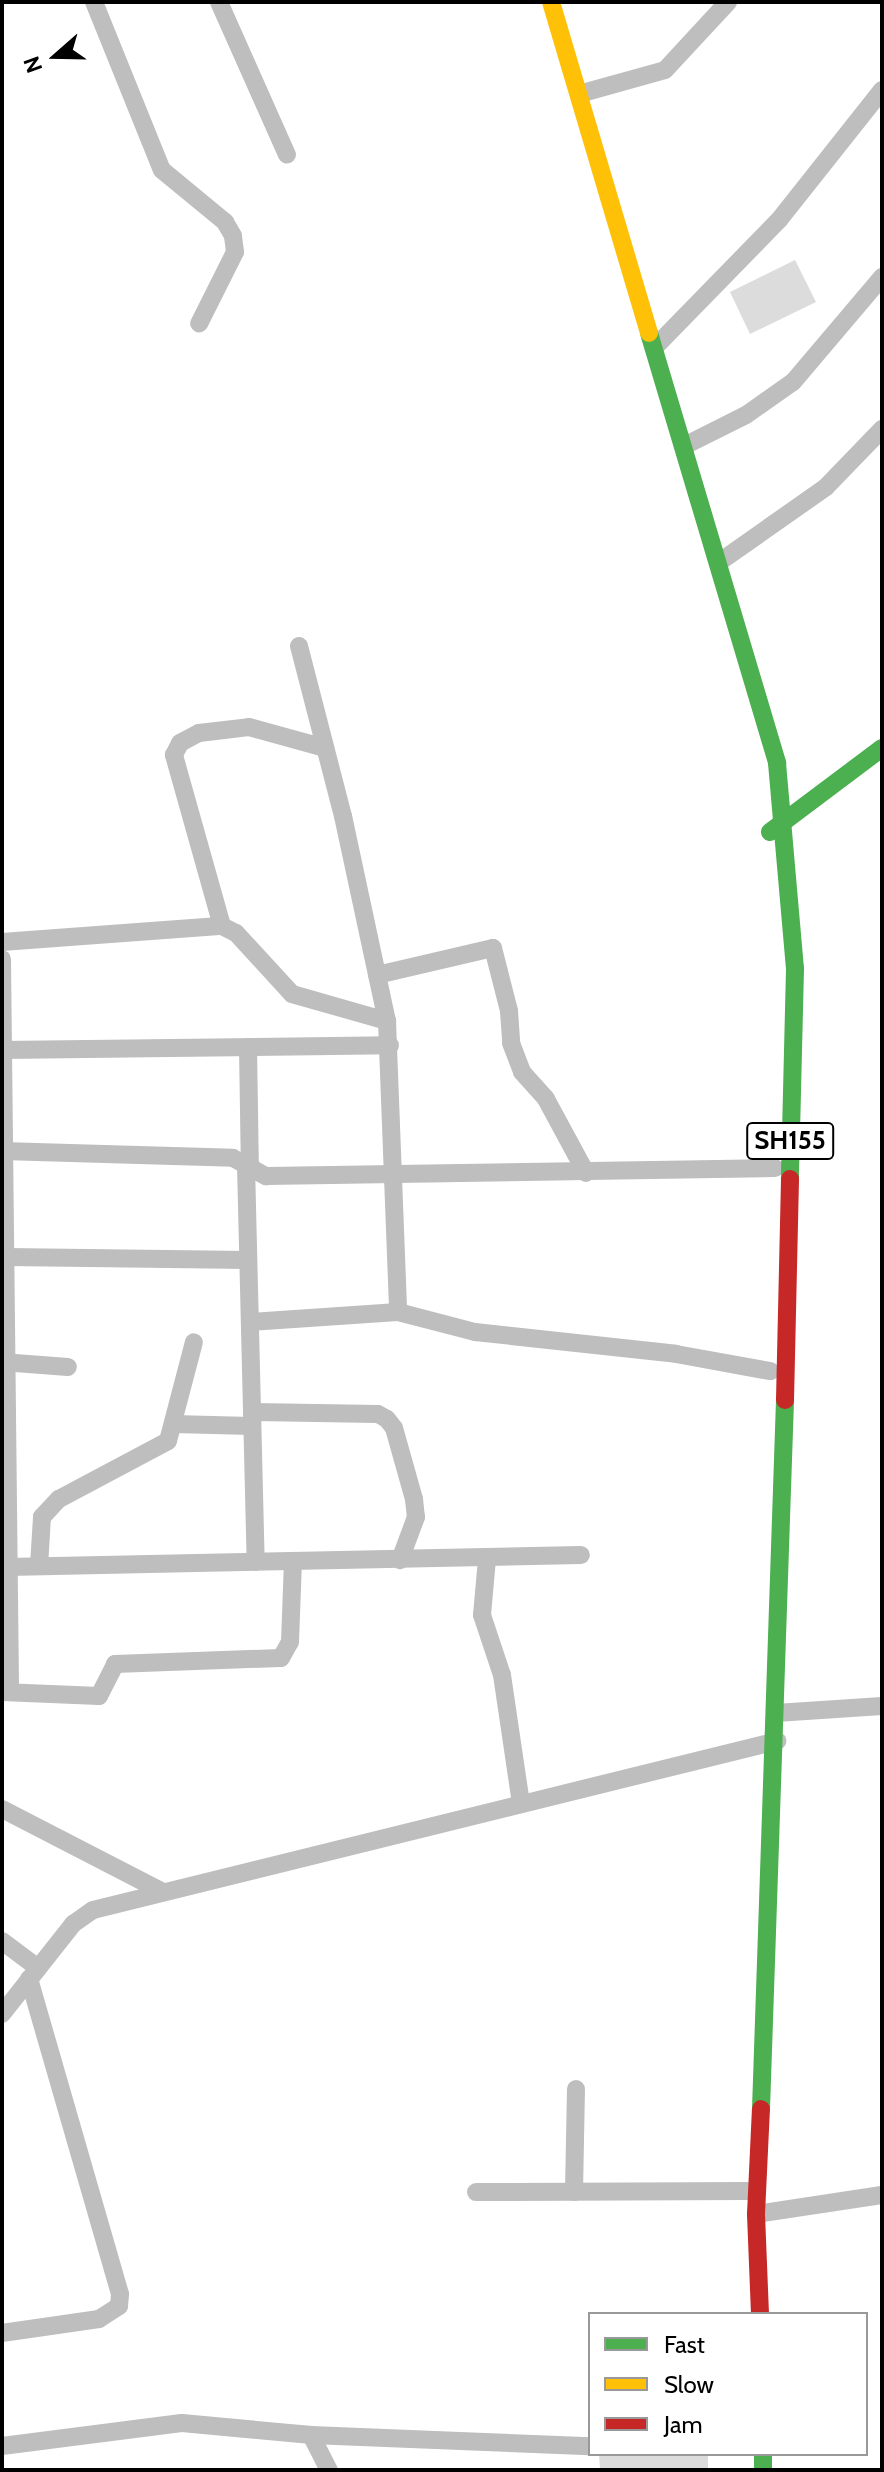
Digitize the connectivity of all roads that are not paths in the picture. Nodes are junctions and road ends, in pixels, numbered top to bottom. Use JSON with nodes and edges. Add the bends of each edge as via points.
{"nodes":[{"id":1,"x":94,"y":2,"type":"edge"},
{"id":2,"x":219,"y":2,"type":"edge"},
{"id":3,"x":537,"y":2,"type":"edge"},
{"id":4,"x":551,"y":2,"type":"edge"},
{"id":5,"x":728,"y":2,"type":"edge"},
{"id":6,"x":882,"y":90,"type":"edge"},
{"id":7,"x":579,"y":94,"type":"junction"},
{"id":8,"x":876,"y":111,"type":"edge"},
{"id":9,"x":287,"y":155,"type":"dead end"},
{"id":10,"x":882,"y":277,"type":"edge"},
{"id":11,"x":199,"y":324,"type":"dead end"},
{"id":12,"x":655,"y":347,"type":"junction"},
{"id":13,"x":882,"y":429,"type":"edge"},
{"id":14,"x":684,"y":446,"type":"junction"},
{"id":15,"x":718,"y":563,"type":"junction"},
{"id":16,"x":299,"y":646,"type":"dead end"},
{"id":17,"x":325,"y":748,"type":"junction"},
{"id":18,"x":882,"y":748,"type":"edge"},
{"id":19,"x":776,"y":828,"type":"junction"},
{"id":20,"x":222,"y":926,"type":"junction"},
{"id":21,"x":2,"y":942,"type":"edge"},
{"id":22,"x":2,"y":959,"type":"edge"},
{"id":23,"x":774,"y":962,"type":"dead end"},
{"id":24,"x":377,"y":975,"type":"junction"},
{"id":25,"x":774,"y":992,"type":"dead end"},
{"id":26,"x":387,"y":1021,"type":"junction"},
{"id":27,"x":390,"y":1045,"type":"junction"},
{"id":28,"x":248,"y":1047,"type":"junction"},
{"id":29,"x":3,"y":1050,"type":"edge"},
{"id":30,"x":4,"y":1151,"type":"edge"},
{"id":31,"x":248,"y":1167,"type":"junction"},
{"id":32,"x":775,"y":1168,"type":"junction"},
{"id":33,"x":394,"y":1173,"type":"junction"},
{"id":34,"x":586,"y":1173,"type":"junction"},
{"id":35,"x":6,"y":1257,"type":"junction"},
{"id":36,"x":248,"y":1260,"type":"junction"},
{"id":37,"x":398,"y":1312,"type":"junction"},
{"id":38,"x":250,"y":1322,"type":"junction"},
{"id":39,"x":194,"y":1342,"type":"dead end"},
{"id":40,"x":4,"y":1362,"type":"edge"},
{"id":41,"x":68,"y":1367,"type":"dead end"},
{"id":42,"x":770,"y":1371,"type":"junction"},
{"id":43,"x":252,"y":1419,"type":"junction"},
{"id":44,"x":173,"y":1424,"type":"junction"},
{"id":45,"x":4,"y":1476,"type":"edge"},
{"id":46,"x":581,"y":1555,"type":"dead end"},
{"id":47,"x":487,"y":1559,"type":"junction"},
{"id":48,"x":400,"y":1560,"type":"junction"},
{"id":49,"x":256,"y":1562,"type":"junction"},
{"id":50,"x":293,"y":1562,"type":"junction"},
{"id":51,"x":39,"y":1566,"type":"junction"},
{"id":52,"x":5,"y":1576,"type":"edge"},
{"id":53,"x":6,"y":1692,"type":"edge"},
{"id":54,"x":882,"y":1706,"type":"edge"},
{"id":55,"x":776,"y":1713,"type":"junction"},
{"id":56,"x":772,"y":1742,"type":"junction"},
{"id":57,"x":521,"y":1804,"type":"junction"},
{"id":58,"x":2,"y":1809,"type":"edge"},
{"id":59,"x":161,"y":1891,"type":"junction"},
{"id":60,"x":2,"y":1941,"type":"edge"},
{"id":61,"x":34,"y":1974,"type":"junction"},
{"id":62,"x":2,"y":2014,"type":"edge"},
{"id":63,"x":576,"y":2089,"type":"dead end"},
{"id":64,"x":747,"y":2191,"type":"junction"},
{"id":65,"x":476,"y":2192,"type":"dead end"},
{"id":66,"x":574,"y":2192,"type":"junction"},
{"id":67,"x":882,"y":2195,"type":"edge"},
{"id":68,"x":756,"y":2214,"type":"junction"},
{"id":69,"x":745,"y":2312,"type":"edge"},
{"id":70,"x":760,"y":2312,"type":"edge"},
{"id":71,"x":2,"y":2333,"type":"edge"},
{"id":72,"x":311,"y":2435,"type":"junction"},
{"id":73,"x":2,"y":2446,"type":"edge"},
{"id":74,"x":588,"y":2446,"type":"edge"},
{"id":75,"x":329,"y":2470,"type":"edge"}],
"edges":[{"from":1,"to":11,"type":"street","via":[[162,170],[225,222],[233,236],[235,252]]},
{"from":2,"to":9,"type":"street"},
{"from":3,"to":19,"type":"main road","number":"SH155","via":[[554,39],[754,735]]},
{"from":4,"to":7,"type":"main road","number":"SH155"},
{"from":5,"to":7,"type":"street","via":[[665,70]]},
{"from":6,"to":8,"type":"street"},
{"from":7,"to":12,"type":"main road","number":"SH155"},
{"from":8,"to":12,"type":"street"},
{"from":10,"to":14,"type":"street","via":[[793,382],[758,408]]},
{"from":12,"to":14,"type":"main road","number":"SH155"},
{"from":13,"to":15,"type":"street","via":[[826,487]]},
{"from":14,"to":15,"type":"main road","number":"SH155"},
{"from":15,"to":19,"type":"main road","number":"SH155","via":[[777,763]]},
{"from":16,"to":17,"type":"street"},
{"from":17,"to":20,"type":"street","via":[[249,727],[199,733],[180,743],[174,755]]},
{"from":17,"to":24,"type":"street"},
{"from":18,"to":19,"type":"main road"},
{"from":19,"to":23,"type":"main road","number":"SH155"},
{"from":19,"to":55,"type":"main road","number":"SH155","via":[[795,969]]},
{"from":20,"to":21,"type":"street"},
{"from":20,"to":26,"type":"street","via":[[236,933],[292,994]]},
{"from":22,"to":29,"type":"street"},
{"from":24,"to":26,"type":"street"},
{"from":24,"to":34,"type":"street","via":[[493,948],[511,1043],[522,1072],[546,1099]]},
{"from":25,"to":32,"type":"main road","number":"SH155"},
{"from":26,"to":27,"type":"street"},
{"from":27,"to":28,"type":"street"},
{"from":27,"to":33,"type":"street"},
{"from":28,"to":29,"type":"street"},
{"from":28,"to":31,"type":"street"},
{"from":29,"to":30,"type":"street"},
{"from":30,"to":31,"type":"street","via":[[206,1156]]},
{"from":30,"to":35,"type":"street"},
{"from":31,"to":33,"type":"street","via":[[266,1176]]},
{"from":31,"to":36,"type":"street"},
{"from":32,"to":34,"type":"street"},
{"from":32,"to":42,"type":"main road","number":"SH155"},
{"from":33,"to":34,"type":"street"},
{"from":33,"to":37,"type":"street"},
{"from":35,"to":36,"type":"street"},
{"from":35,"to":40,"type":"street"},
{"from":36,"to":38,"type":"street"},
{"from":37,"to":38,"type":"street"},
{"from":37,"to":42,"type":"street","via":[[475,1332],[676,1354]]},
{"from":38,"to":43,"type":"street"},
{"from":39,"to":44,"type":"street"},
{"from":40,"to":41,"type":"street"},
{"from":40,"to":45,"type":"street"},
{"from":42,"to":56,"type":"main road","number":"SH155"},
{"from":43,"to":44,"type":"street"},
{"from":43,"to":48,"type":"street","via":[[378,1414],[387,1419],[394,1428],[416,1517]]},
{"from":43,"to":49,"type":"street"},
{"from":44,"to":51,"type":"street","via":[[168,1441],[155,1451],[103,1471],[42,1517]]},
{"from":45,"to":52,"type":"street"},
{"from":46,"to":47,"type":"street"},
{"from":47,"to":48,"type":"street"},
{"from":47,"to":57,"type":"street","via":[[482,1615],[502,1675]]},
{"from":48,"to":50,"type":"street"},
{"from":49,"to":50,"type":"street"},
{"from":49,"to":51,"type":"street"},
{"from":50,"to":53,"type":"street","via":[[290,1642],[281,1658],[115,1664],[99,1696]]},
{"from":51,"to":52,"type":"street"},
{"from":52,"to":53,"type":"street"},
{"from":54,"to":55,"type":"street"},
{"from":55,"to":56,"type":"main road","number":"SH155"},
{"from":56,"to":57,"type":"street"},
{"from":56,"to":64,"type":"main road","number":"SH155"},
{"from":56,"to":68,"type":"main road","number":"SH155"},
{"from":57,"to":59,"type":"street"},
{"from":58,"to":59,"type":"street"},
{"from":59,"to":61,"type":"street","via":[[93,1910],[73,1924]]},
{"from":60,"to":61,"type":"street"},
{"from":61,"to":62,"type":"street"},
{"from":61,"to":71,"type":"street","via":[[119,2306],[99,2319]]},
{"from":63,"to":66,"type":"street"},
{"from":64,"to":66,"type":"street"},
{"from":64,"to":69,"type":"main road","number":"SH155"},
{"from":65,"to":66,"type":"street"},
{"from":67,"to":68,"type":"street"},
{"from":68,"to":70,"type":"main road","number":"SH155"},
{"from":72,"to":73,"type":"street","via":[[182,2423]]},
{"from":72,"to":74,"type":"street"},
{"from":72,"to":75,"type":"street"}]}
